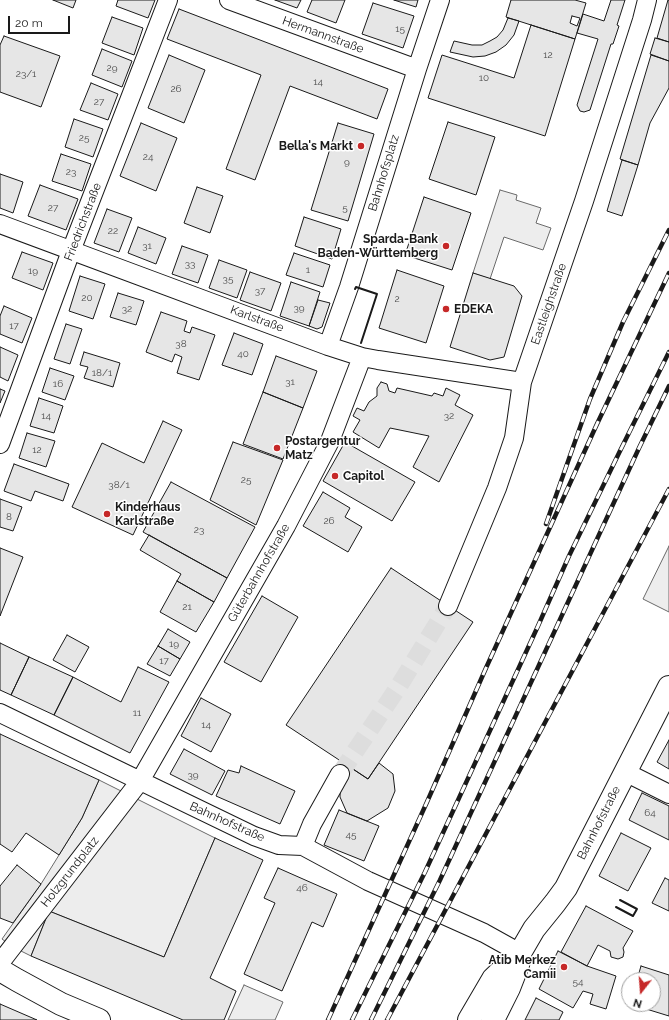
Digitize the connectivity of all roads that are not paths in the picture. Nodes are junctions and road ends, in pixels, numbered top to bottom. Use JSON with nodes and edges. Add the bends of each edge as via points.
{"nodes":[{"id":1,"x":168,"y":0,"type":"edge"},
{"id":2,"x":229,"y":0,"type":"edge"},
{"id":3,"x":440,"y":0,"type":"edge"},
{"id":4,"x":647,"y":0,"type":"edge"},
{"id":5,"x":417,"y":69,"type":"junction"},
{"id":6,"x":0,"y":224,"type":"edge"},
{"id":7,"x":71,"y":251,"type":"junction"},
{"id":8,"x":328,"y":346,"type":"junction"},
{"id":9,"x":362,"y":357,"type":"junction"},
{"id":10,"x":522,"y":382,"type":"junction"},
{"id":11,"x":0,"y":444,"type":"edge"},
{"id":12,"x":448,"y":606,"type":"tunnel mouth"},
{"id":13,"x":669,"y":687,"type":"edge"},
{"id":14,"x":0,"y":713,"type":"edge"},
{"id":15,"x":625,"y":772,"type":"junction"},
{"id":16,"x":340,"y":774,"type":"tunnel mouth"},
{"id":17,"x":140,"y":781,"type":"junction"},
{"id":18,"x":669,"y":794,"type":"edge"},
{"id":19,"x":302,"y":846,"type":"junction"},
{"id":20,"x":520,"y":953,"type":"junction"},
{"id":21,"x":0,"y":962,"type":"edge"},
{"id":22,"x":0,"y":970,"type":"edge"},
{"id":23,"x":99,"y":1020,"type":"edge"},
{"id":24,"x":469,"y":1020,"type":"edge"},
{"id":25,"x":493,"y":1020,"type":"edge"}],
"edges":[{"from":1,"to":7,"type":"street","name":"Friedrichstraße"},
{"from":2,"to":5,"type":"street","name":"Hermannstraße"},
{"from":3,"to":5,"type":"street","name":"Bahnhofsplatz"},
{"from":4,"to":10,"type":"street","name":"Eastleighstraße","via":[[584,201]]},
{"from":5,"to":8,"type":"street","name":"Bahnhofsplatz"},
{"from":6,"to":7,"type":"street","name":"Karlstraße"},
{"from":7,"to":8,"type":"street","name":"Karlstraße"},
{"from":7,"to":11,"type":"street","name":"Friedrichstraße"},
{"from":8,"to":9,"type":"street","name":"Karlstraße"},
{"from":9,"to":10,"type":"street","name":"Karlstraße"},
{"from":9,"to":17,"type":"street","name":"Güterbahnhofstraße","via":[[330,441],[286,526]]},
{"from":10,"to":12,"type":"street","name":"Eastleighstraße","via":[[514,438],[497,488]]},
{"from":13,"to":15,"type":"main road","name":"Bahnhofstraße"},
{"from":14,"to":17,"type":"street","name":"Bahnhofstraße"},
{"from":15,"to":18,"type":"street"},
{"from":15,"to":20,"type":"main road","name":"Bahnhofstraße","via":[[566,888],[534,929]]},
{"from":16,"to":19,"type":"street"},
{"from":17,"to":19,"type":"street","name":"Bahnhofstraße","via":[[254,836],[279,844]]},
{"from":17,"to":21,"type":"street","name":"Holzgrundplatz"},
{"from":19,"to":20,"type":"street","name":"Bahnhofstraße","via":[[368,881],[484,933]]},
{"from":20,"to":24,"type":"main road","name":"Bahnhofstraße","via":[[493,979]]},
{"from":20,"to":25,"type":"main road","name":"Bahnhofstraße","via":[[509,988]]},
{"from":22,"to":23,"type":"main road","via":[[61,1004]]}]}
